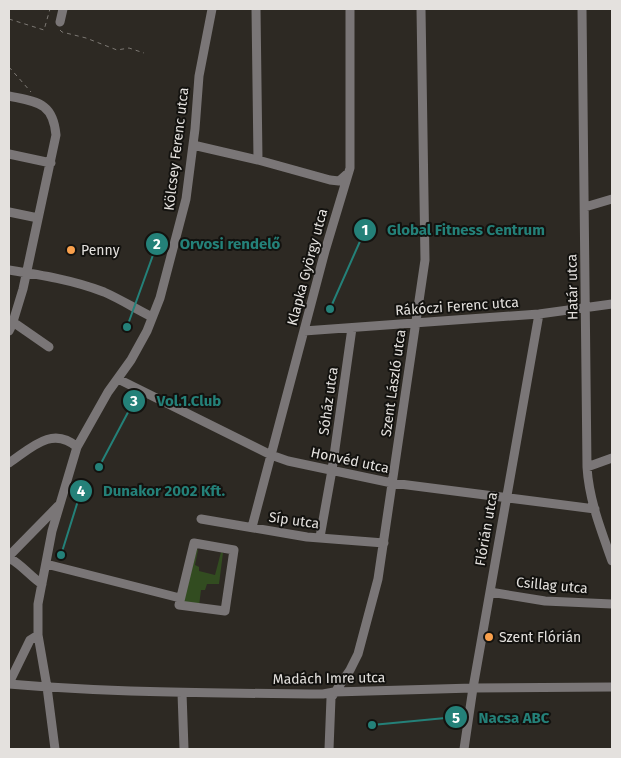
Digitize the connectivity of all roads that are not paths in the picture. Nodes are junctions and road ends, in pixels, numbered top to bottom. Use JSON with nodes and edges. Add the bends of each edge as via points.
{"nodes":[{"id":1,"x":63,"y":9,"type":"edge"},
{"id":2,"x":212,"y":9,"type":"edge"},
{"id":3,"x":256,"y":9,"type":"edge"},
{"id":4,"x":350,"y":9,"type":"edge"},
{"id":5,"x":421,"y":9,"type":"edge"},
{"id":6,"x":582,"y":9,"type":"edge"},
{"id":7,"x":60,"y":22,"type":"road end"},
{"id":8,"x":9,"y":96,"type":"edge"},
{"id":9,"x":193,"y":145,"type":"junction"},
{"id":10,"x":9,"y":154,"type":"edge"},
{"id":11,"x":258,"y":160,"type":"junction"},
{"id":12,"x":51,"y":163,"type":"junction"},
{"id":13,"x":348,"y":172,"type":"junction"},
{"id":14,"x":612,"y":199,"type":"edge"},
{"id":15,"x":585,"y":207,"type":"junction"},
{"id":16,"x":9,"y":212,"type":"edge"},
{"id":17,"x":38,"y":218,"type":"junction"},
{"id":18,"x":9,"y":270,"type":"edge"},
{"id":19,"x":26,"y":272,"type":"junction"},
{"id":20,"x":612,"y":304,"type":"edge"},
{"id":21,"x":586,"y":308,"type":"junction"},
{"id":22,"x":539,"y":314,"type":"junction"},
{"id":23,"x":152,"y":318,"type":"junction"},
{"id":24,"x":13,"y":322,"type":"junction"},
{"id":25,"x":416,"y":322,"type":"junction"},
{"id":26,"x":352,"y":328,"type":"junction"},
{"id":27,"x":9,"y":331,"type":"edge"},
{"id":28,"x":304,"y":331,"type":"junction"},
{"id":29,"x":49,"y":347,"type":"dead end"},
{"id":30,"x":118,"y":379,"type":"junction"},
{"id":31,"x":77,"y":447,"type":"junction"},
{"id":32,"x":271,"y":455,"type":"junction"},
{"id":33,"x":612,"y":458,"type":"edge"},
{"id":34,"x":9,"y":463,"type":"edge"},
{"id":35,"x":587,"y":467,"type":"junction"},
{"id":36,"x":332,"y":470,"type":"junction"},
{"id":37,"x":392,"y":483,"type":"junction"},
{"id":38,"x":506,"y":498,"type":"junction"},
{"id":39,"x":58,"y":506,"type":"junction"},
{"id":40,"x":595,"y":510,"type":"junction"},
{"id":41,"x":201,"y":519,"type":"dead end"},
{"id":42,"x":252,"y":527,"type":"junction"},
{"id":43,"x":320,"y":537,"type":"junction"},
{"id":44,"x":384,"y":543,"type":"junction"},
{"id":45,"x":9,"y":558,"type":"edge"},
{"id":46,"x":612,"y":561,"type":"edge"},
{"id":47,"x":46,"y":564,"type":"junction"},
{"id":48,"x":42,"y":584,"type":"junction"},
{"id":49,"x":490,"y":592,"type":"junction"},
{"id":50,"x":177,"y":597,"type":"junction"},
{"id":51,"x":612,"y":604,"type":"edge"},
{"id":52,"x":38,"y":635,"type":"junction"},
{"id":53,"x":9,"y":683,"type":"edge"},
{"id":54,"x":47,"y":687,"type":"junction"},
{"id":55,"x":612,"y":687,"type":"edge"},
{"id":56,"x":473,"y":688,"type":"junction"},
{"id":57,"x":182,"y":692,"type":"junction"},
{"id":58,"x":334,"y":692,"type":"junction"},
{"id":59,"x":55,"y":749,"type":"edge"},
{"id":60,"x":184,"y":749,"type":"edge"},
{"id":61,"x":329,"y":749,"type":"edge"},
{"id":62,"x":464,"y":749,"type":"edge"}],
"edges":[{"from":1,"to":7,"type":"street"},
{"from":2,"to":9,"type":"street","name":"Kölcsey Ferenc utca","via":[[199,76]]},
{"from":3,"to":11,"type":"street"},
{"from":4,"to":13,"type":"street","name":"Klapka György utca"},
{"from":5,"to":25,"type":"street","name":"Szent László utca","via":[[425,260]]},
{"from":6,"to":15,"type":"street","name":"Határ utca"},
{"from":8,"to":12,"type":"street","via":[[41,103],[52,115],[56,136]]},
{"from":9,"to":11,"type":"street"},
{"from":9,"to":23,"type":"street","name":"Kölcsey Ferenc utca","via":[[182,216]]},
{"from":10,"to":12,"type":"street"},
{"from":11,"to":13,"type":"street","via":[[330,180],[339,181]]},
{"from":12,"to":17,"type":"street"},
{"from":13,"to":28,"type":"street","name":"Klapka György utca"},
{"from":14,"to":15,"type":"street"},
{"from":15,"to":21,"type":"street","name":"Határ utca"},
{"from":16,"to":17,"type":"street"},
{"from":17,"to":19,"type":"street"},
{"from":18,"to":19,"type":"street"},
{"from":19,"to":23,"type":"street","via":[[88,286]]},
{"from":19,"to":24,"type":"street"},
{"from":20,"to":21,"type":"street","name":"Rákóczi Ferenc utca"},
{"from":21,"to":22,"type":"street","name":"Rákóczi Ferenc utca"},
{"from":21,"to":35,"type":"street","name":"Határ utca"},
{"from":22,"to":25,"type":"street","name":"Rákóczi Ferenc utca"},
{"from":22,"to":38,"type":"street","name":"Flórián utca"},
{"from":23,"to":30,"type":"street","name":"Kölcsey Ferenc utca"},
{"from":24,"to":27,"type":"street"},
{"from":24,"to":29,"type":"street"},
{"from":25,"to":26,"type":"street","name":"Rákóczi Ferenc utca"},
{"from":25,"to":37,"type":"street","name":"Szent László utca"},
{"from":26,"to":28,"type":"street","name":"Rákóczi Ferenc utca"},
{"from":26,"to":36,"type":"street","name":"Sóház utca"},
{"from":28,"to":32,"type":"street","name":"Klapka György utca"},
{"from":30,"to":31,"type":"street","name":"Kölcsey Ferenc utca"},
{"from":30,"to":32,"type":"street","name":"Honvéd utca"},
{"from":31,"to":34,"type":"street","via":[[64,439],[49,438]]},
{"from":31,"to":39,"type":"street","name":"Kölcsey Ferenc utca"},
{"from":32,"to":36,"type":"street","name":"Honvéd utca"},
{"from":32,"to":42,"type":"street","name":"Klapka György utca"},
{"from":33,"to":35,"type":"street"},
{"from":35,"to":40,"type":"street","name":"Határ utca"},
{"from":36,"to":37,"type":"street","name":"Honvéd utca"},
{"from":36,"to":43,"type":"street","name":"Sóház utca"},
{"from":37,"to":38,"type":"street","name":"Honvéd utca"},
{"from":37,"to":44,"type":"street","name":"Szent László utca"},
{"from":38,"to":40,"type":"street","name":"Honvéd utca"},
{"from":38,"to":49,"type":"street","name":"Flórián utca"},
{"from":39,"to":45,"type":"street"},
{"from":39,"to":47,"type":"street","name":"Kölcsey Ferenc utca"},
{"from":40,"to":46,"type":"street","name":"Határ utca"},
{"from":41,"to":42,"type":"street","name":"Síp utca"},
{"from":42,"to":43,"type":"street","name":"Síp utca"},
{"from":43,"to":44,"type":"street","name":"Síp utca"},
{"from":44,"to":58,"type":"street","name":"Szent László utca","via":[[374,597],[358,654]]},
{"from":45,"to":48,"type":"street"},
{"from":47,"to":48,"type":"street","name":"Kölcsey Ferenc utca"},
{"from":47,"to":50,"type":"street"},
{"from":48,"to":52,"type":"street","name":"Kölcsey Ferenc utca"},
{"from":49,"to":51,"type":"street","name":"Csillag utca","via":[[545,601]]},
{"from":49,"to":56,"type":"street","name":"Flórián utca"},
{"from":50,"to":50,"type":"street","via":[[179,605],[225,612],[234,550],[194,543]]},
{"from":52,"to":53,"type":"street","via":[[30,640]]},
{"from":52,"to":54,"type":"street","name":"Kölcsey Ferenc utca"},
{"from":53,"to":54,"type":"street"},
{"from":54,"to":57,"type":"street","name":"Madách Imre utca"},
{"from":54,"to":59,"type":"street","name":"Kölcsey Ferenc utca"},
{"from":55,"to":56,"type":"street","name":"Madách Imre utca"},
{"from":56,"to":58,"type":"street","name":"Madách Imre utca"},
{"from":56,"to":62,"type":"street","name":"Flórián utca"},
{"from":57,"to":58,"type":"street","name":"Madách Imre utca"},
{"from":57,"to":60,"type":"street"},
{"from":58,"to":61,"type":"street","name":"Szent László utca","via":[[330,705]]}]}
